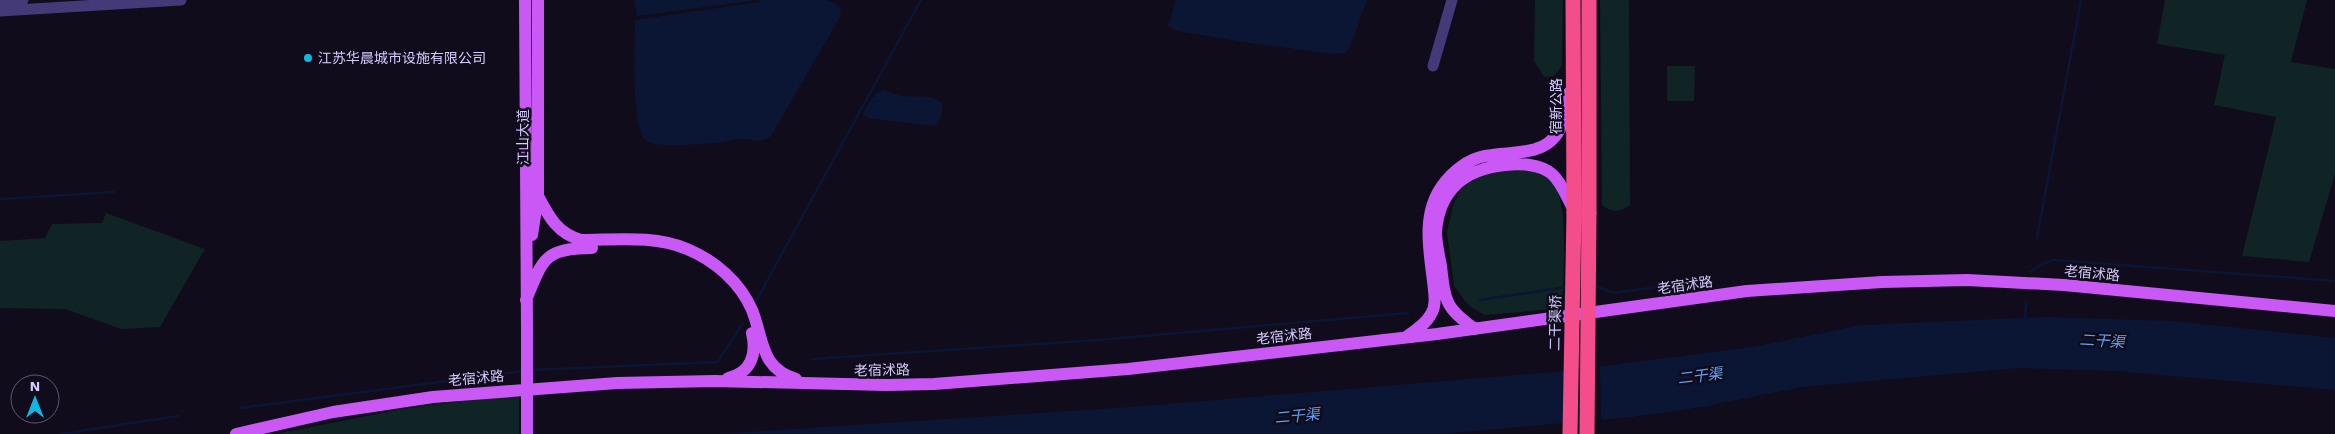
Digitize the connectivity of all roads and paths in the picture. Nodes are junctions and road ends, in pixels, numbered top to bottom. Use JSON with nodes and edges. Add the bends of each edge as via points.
{"nodes":[{"id":1,"x":23,"y":0,"type":"edge"},
{"id":2,"x":181,"y":0,"type":"edge"},
{"id":3,"x":525,"y":0,"type":"edge"},
{"id":4,"x":538,"y":0,"type":"edge"},
{"id":5,"x":1452,"y":0,"type":"edge"},
{"id":6,"x":1573,"y":0,"type":"edge"},
{"id":7,"x":1589,"y":0,"type":"edge"},
{"id":8,"x":0,"y":2,"type":"edge"},
{"id":9,"x":0,"y":11,"type":"edge"},
{"id":10,"x":1434,"y":66,"type":"dead end"},
{"id":11,"x":1573,"y":68,"type":"junction"},
{"id":12,"x":538,"y":196,"type":"junction"},
{"id":13,"x":1579,"y":212,"type":"junction"},
{"id":14,"x":526,"y":272,"type":"junction"},
{"id":15,"x":526,"y":300,"type":"junction"},
{"id":16,"x":2335,"y":311,"type":"edge"},
{"id":17,"x":1474,"y":329,"type":"junction"},
{"id":18,"x":1405,"y":338,"type":"junction"},
{"id":19,"x":755,"y":345,"type":"junction"},
{"id":20,"x":715,"y":381,"type":"junction"},
{"id":21,"x":781,"y":382,"type":"junction"},
{"id":22,"x":823,"y":385,"type":"junction"},
{"id":23,"x":236,"y":434,"type":"edge"},
{"id":24,"x":528,"y":434,"type":"edge"},
{"id":25,"x":1570,"y":434,"type":"edge"},
{"id":26,"x":1587,"y":434,"type":"edge"}],
"edges":[{"from":1,"to":8,"type":"street"},
{"from":2,"to":9,"type":"street"},
{"from":3,"to":14,"type":"main road","name":"江山大道"},
{"from":4,"to":12,"type":"main road","name":"江山大道"},
{"from":5,"to":10,"type":"street"},
{"from":6,"to":11,"type":"highway","name":"宿新公路"},
{"from":7,"to":13,"type":"highway"},
{"from":11,"to":13,"type":"highway","name":"宿新公路"},
{"from":11,"to":18,"type":"main road","via":[[1564,120],[1551,141],[1540,149],[1524,153],[1484,156],[1469,161],[1449,176],[1434,197],[1429,218],[1429,248],[1435,302],[1428,319]]},
{"from":12,"to":14,"type":"main road","name":"江山大道"},
{"from":12,"to":22,"type":"main road","via":[[551,220],[570,237],[581,240],[652,240],[686,248],[710,260],[742,293],[752,310],[768,359],[776,370],[784,376]]},
{"from":13,"to":17,"type":"main road","via":[[1556,178],[1533,165],[1486,167],[1468,174],[1449,191],[1440,210],[1436,233],[1444,294],[1450,310]]},
{"from":13,"to":25,"type":"highway","name":"二干渠桥","bridge":true},
{"from":13,"to":26,"type":"highway","bridge":true},
{"from":14,"to":15,"type":"main road","name":"江山大道"},
{"from":15,"to":19,"type":"main road","via":[[538,269],[554,252],[579,248],[655,248],[688,258],[722,280],[737,296]]},
{"from":15,"to":24,"type":"main road","name":"江山大道","bridge":true},
{"from":16,"to":17,"type":"main road","name":"老宿沭路","via":[[2064,285],[1968,280],[1882,282],[1747,292]]},
{"from":17,"to":18,"type":"main road","name":"老宿沭路"},
{"from":18,"to":22,"type":"main road","name":"老宿沭路","via":[[1128,368],[934,384]]},
{"from":19,"to":20,"type":"main road","via":[[753,358],[739,376]]},
{"from":19,"to":21,"type":"main road","via":[[766,368]]},
{"from":20,"to":21,"type":"main road","name":"老宿沭路"},
{"from":20,"to":23,"type":"main road","name":"老宿沭路","via":[[564,386],[433,396],[333,412]]},
{"from":21,"to":22,"type":"main road","name":"老宿沭路"}]}
